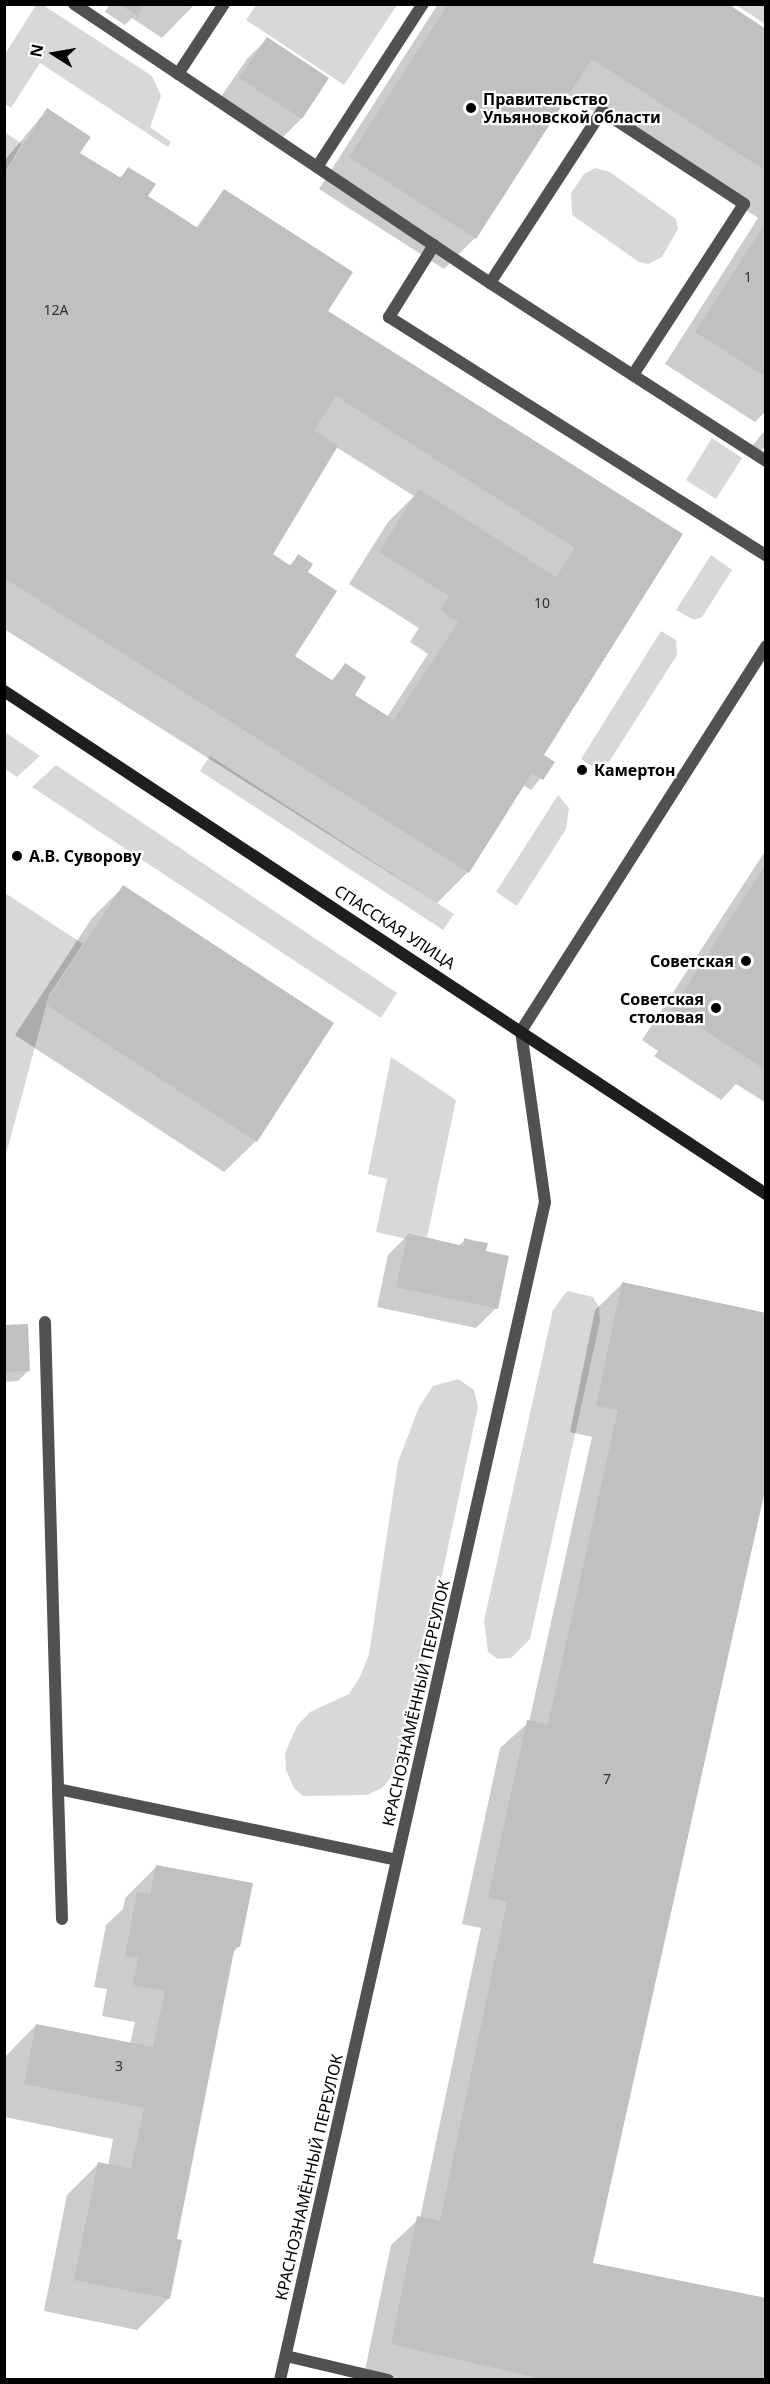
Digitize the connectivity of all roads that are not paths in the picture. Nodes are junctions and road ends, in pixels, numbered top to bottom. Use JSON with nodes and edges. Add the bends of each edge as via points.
{"nodes":[{"id":1,"x":74,"y":4,"type":"edge"},
{"id":2,"x":224,"y":4,"type":"edge"},
{"id":3,"x":423,"y":4,"type":"edge"},
{"id":4,"x":178,"y":74,"type":"junction"},
{"id":5,"x":317,"y":167,"type":"junction"},
{"id":6,"x":434,"y":245,"type":"junction"},
{"id":7,"x":490,"y":283,"type":"junction"},
{"id":8,"x":633,"y":375,"type":"junction"},
{"id":9,"x":765,"y":461,"type":"edge"},
{"id":10,"x":765,"y":555,"type":"edge"},
{"id":11,"x":765,"y":646,"type":"edge"},
{"id":12,"x":4,"y":691,"type":"edge"},
{"id":13,"x":521,"y":1030,"type":"junction"},
{"id":14,"x":765,"y":1194,"type":"edge"},
{"id":15,"x":45,"y":1322,"type":"dead end"},
{"id":16,"x":58,"y":1789,"type":"junction"},
{"id":17,"x":397,"y":1860,"type":"junction"},
{"id":18,"x":62,"y":1919,"type":"dead end"},
{"id":19,"x":286,"y":2356,"type":"junction"},
{"id":20,"x":280,"y":2379,"type":"edge"},
{"id":21,"x":388,"y":2379,"type":"edge"}],
"edges":[{"from":1,"to":4,"type":"street"},
{"from":2,"to":4,"type":"street"},
{"from":3,"to":5,"type":"street"},
{"from":4,"to":5,"type":"street"},
{"from":5,"to":6,"type":"street"},
{"from":6,"to":7,"type":"street"},
{"from":6,"to":10,"type":"street","via":[[389,317]]},
{"from":7,"to":8,"type":"street"},
{"from":7,"to":8,"type":"street","via":[[602,111],[744,204]]},
{"from":8,"to":9,"type":"street"},
{"from":11,"to":13,"type":"street"},
{"from":12,"to":13,"type":"street","name":"СПАССКАЯ УЛИЦА"},
{"from":13,"to":14,"type":"street","name":"СПАССКАЯ УЛИЦА"},
{"from":13,"to":17,"type":"street","name":"КРАСНОЗНАМЁННЫЙ ПЕРЕУЛОК","via":[[545,1202]]},
{"from":15,"to":16,"type":"street"},
{"from":16,"to":17,"type":"street"},
{"from":16,"to":18,"type":"street"},
{"from":17,"to":19,"type":"street","name":"КРАСНОЗНАМЁННЫЙ ПЕРЕУЛОК"},
{"from":19,"to":20,"type":"street","name":"КРАСНОЗНАМЁННЫЙ ПЕРЕУЛОК"},
{"from":19,"to":21,"type":"street"}]}
